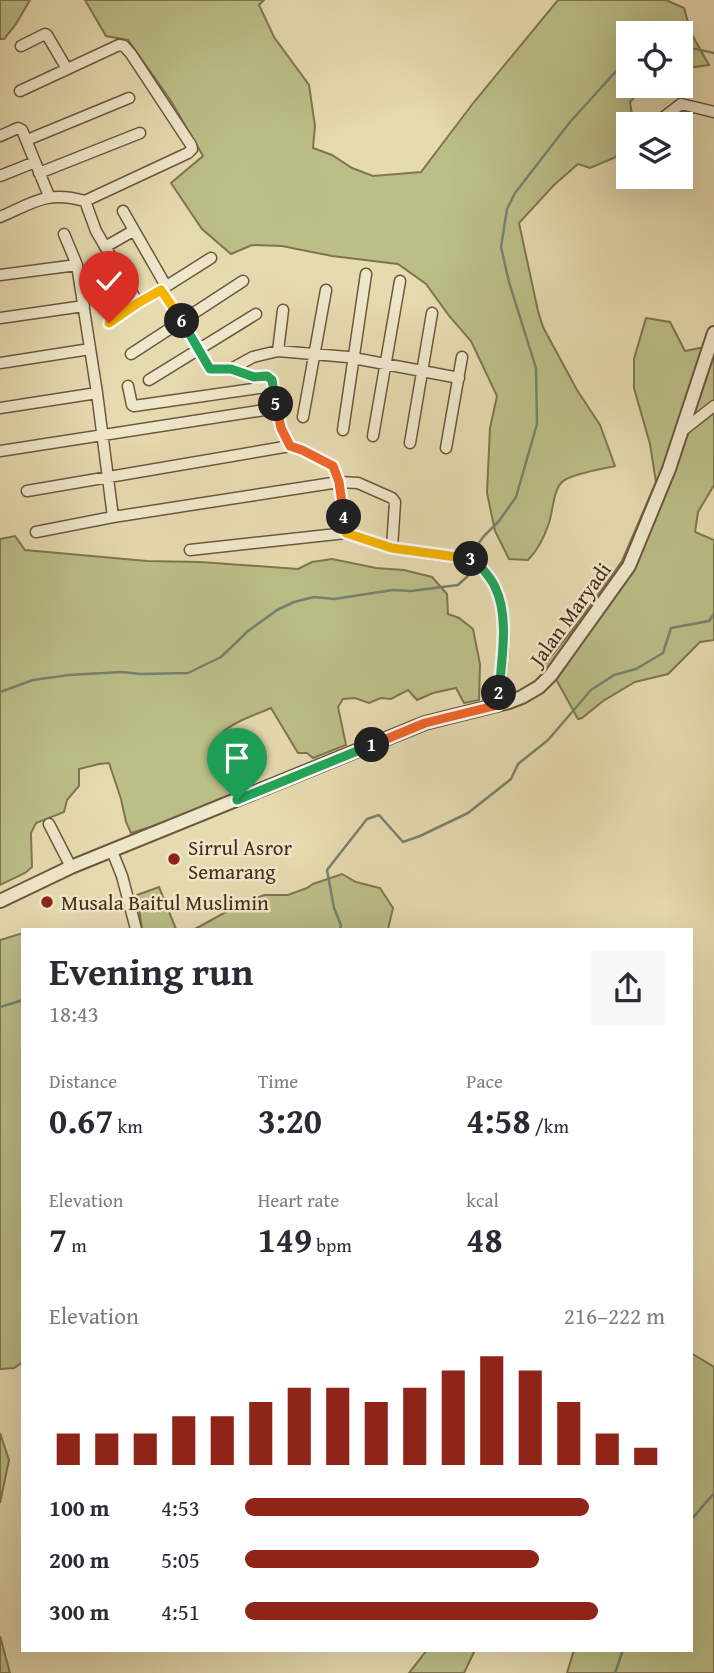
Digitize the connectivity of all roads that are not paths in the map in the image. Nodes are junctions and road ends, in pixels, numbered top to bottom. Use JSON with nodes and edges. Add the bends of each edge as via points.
{"nodes":[{"id":1,"x":21,"y":46,"type":"dead end"},
{"id":2,"x":68,"y":69,"type":"junction"},
{"id":3,"x":20,"y":91,"type":"dead end"},
{"id":4,"x":129,"y":98,"type":"dead end"},
{"id":5,"x":671,"y":112,"type":"edge"},
{"id":6,"x":714,"y":112,"type":"edge"},
{"id":7,"x":140,"y":133,"type":"dead end"},
{"id":8,"x":0,"y":136,"type":"edge"},
{"id":9,"x":27,"y":140,"type":"junction"},
{"id":10,"x":35,"y":162,"type":"junction"},
{"id":11,"x":39,"y":173,"type":"junction"},
{"id":12,"x":0,"y":176,"type":"edge"},
{"id":13,"x":49,"y":196,"type":"junction"},
{"id":14,"x":85,"y":201,"type":"junction"},
{"id":15,"x":123,"y":211,"type":"dead end"},
{"id":16,"x":0,"y":218,"type":"edge"},
{"id":17,"x":133,"y":231,"type":"junction"},
{"id":18,"x":64,"y":234,"type":"dead end"},
{"id":19,"x":105,"y":247,"type":"junction"},
{"id":20,"x":211,"y":258,"type":"dead end"},
{"id":21,"x":77,"y":265,"type":"junction"},
{"id":22,"x":366,"y":274,"type":"dead end"},
{"id":23,"x":0,"y":275,"type":"edge"},
{"id":24,"x":243,"y":281,"type":"dead end"},
{"id":25,"x":400,"y":281,"type":"dead end"},
{"id":26,"x":164,"y":288,"type":"junction"},
{"id":27,"x":326,"y":290,"type":"dead end"},
{"id":28,"x":138,"y":303,"type":"junction"},
{"id":29,"x":84,"y":306,"type":"junction"},
{"id":30,"x":283,"y":310,"type":"dead end"},
{"id":31,"x":432,"y":313,"type":"dead end"},
{"id":32,"x":256,"y":314,"type":"dead end"},
{"id":33,"x":0,"y":318,"type":"edge"},
{"id":34,"x":182,"y":321,"type":"junction"},
{"id":35,"x":109,"y":323,"type":"dead end"},
{"id":36,"x":714,"y":333,"type":"edge"},
{"id":37,"x":90,"y":349,"type":"junction"},
{"id":38,"x":197,"y":349,"type":"junction"},
{"id":39,"x":278,"y":351,"type":"junction"},
{"id":40,"x":131,"y":354,"type":"dead end"},
{"id":41,"x":314,"y":354,"type":"junction"},
{"id":42,"x":462,"y":357,"type":"dead end"},
{"id":43,"x":354,"y":358,"type":"junction"},
{"id":44,"x":0,"y":363,"type":"edge"},
{"id":45,"x":387,"y":364,"type":"junction"},
{"id":46,"x":231,"y":369,"type":"junction"},
{"id":47,"x":422,"y":370,"type":"junction"},
{"id":48,"x":459,"y":378,"type":"junction"},
{"id":49,"x":149,"y":380,"type":"dead end"},
{"id":50,"x":128,"y":386,"type":"dead end"},
{"id":51,"x":273,"y":386,"type":"junction"},
{"id":52,"x":97,"y":393,"type":"junction"},
{"id":53,"x":714,"y":406,"type":"edge"},
{"id":54,"x":0,"y":408,"type":"edge"},
{"id":55,"x":277,"y":408,"type":"junction"},
{"id":56,"x":303,"y":417,"type":"dead end"},
{"id":57,"x":343,"y":430,"type":"dead end"},
{"id":58,"x":681,"y":431,"type":"junction"},
{"id":59,"x":102,"y":435,"type":"junction"},
{"id":60,"x":373,"y":436,"type":"dead end"},
{"id":61,"x":410,"y":443,"type":"dead end"},
{"id":62,"x":290,"y":446,"type":"junction"},
{"id":63,"x":446,"y":448,"type":"dead end"},
{"id":64,"x":0,"y":451,"type":"edge"},
{"id":65,"x":107,"y":477,"type":"junction"},
{"id":66,"x":339,"y":482,"type":"junction"},
{"id":67,"x":27,"y":491,"type":"dead end"},
{"id":68,"x":113,"y":517,"type":"junction"},
{"id":69,"x":36,"y":531,"type":"dead end"},
{"id":70,"x":346,"y":533,"type":"junction"},
{"id":71,"x":392,"y":548,"type":"junction"},
{"id":72,"x":190,"y":550,"type":"dead end"},
{"id":73,"x":498,"y":705,"type":"junction"},
{"id":74,"x":48,"y":824,"type":"dead end"},
{"id":75,"x":112,"y":851,"type":"junction"},
{"id":76,"x":71,"y":867,"type":"junction"},
{"id":77,"x":0,"y":901,"type":"edge"},
{"id":78,"x":136,"y":928,"type":"edge"}],
"edges":[{"from":1,"to":2,"type":"street","via":[[47,34]]},
{"from":2,"to":3,"type":"street"},
{"from":2,"to":14,"type":"street","via":[[124,46],[192,149]]},
{"from":4,"to":9,"type":"street"},
{"from":5,"to":6,"type":"street","via":[[681,104]]},
{"from":7,"to":11,"type":"street"},
{"from":8,"to":9,"type":"street","via":[[20,129]]},
{"from":9,"to":10,"type":"street"},
{"from":10,"to":11,"type":"street"},
{"from":10,"to":12,"type":"street"},
{"from":11,"to":13,"type":"street"},
{"from":13,"to":14,"type":"street"},
{"from":13,"to":16,"type":"street"},
{"from":14,"to":19,"type":"street"},
{"from":15,"to":17,"type":"street"},
{"from":17,"to":19,"type":"street"},
{"from":17,"to":26,"type":"street"},
{"from":18,"to":21,"type":"street"},
{"from":19,"to":28,"type":"street"},
{"from":20,"to":26,"type":"street"},
{"from":21,"to":23,"type":"street"},
{"from":21,"to":29,"type":"street"},
{"from":22,"to":43,"type":"street"},
{"from":24,"to":34,"type":"street"},
{"from":25,"to":45,"type":"street"},
{"from":26,"to":28,"type":"street"},
{"from":26,"to":34,"type":"street"},
{"from":27,"to":41,"type":"street"},
{"from":28,"to":35,"type":"street"},
{"from":29,"to":33,"type":"street"},
{"from":29,"to":37,"type":"street"},
{"from":30,"to":39,"type":"street"},
{"from":31,"to":47,"type":"street"},
{"from":32,"to":38,"type":"street"},
{"from":34,"to":38,"type":"street"},
{"from":34,"to":40,"type":"street"},
{"from":36,"to":58,"type":"street","name":"Jalan Maryadi"},
{"from":37,"to":44,"type":"street"},
{"from":37,"to":52,"type":"street"},
{"from":38,"to":46,"type":"street","via":[[210,369]]},
{"from":38,"to":49,"type":"street"},
{"from":39,"to":41,"type":"street"},
{"from":39,"to":46,"type":"street","via":[[253,356]]},
{"from":41,"to":43,"type":"street"},
{"from":41,"to":56,"type":"street"},
{"from":42,"to":48,"type":"street"},
{"from":43,"to":45,"type":"street"},
{"from":43,"to":57,"type":"street"},
{"from":45,"to":47,"type":"street"},
{"from":45,"to":60,"type":"street"},
{"from":46,"to":51,"type":"street","via":[[267,376]]},
{"from":47,"to":48,"type":"street"},
{"from":47,"to":61,"type":"street"},
{"from":48,"to":63,"type":"street"},
{"from":50,"to":51,"type":"street","via":[[134,406]]},
{"from":51,"to":55,"type":"street"},
{"from":52,"to":54,"type":"street"},
{"from":52,"to":59,"type":"street"},
{"from":53,"to":58,"type":"street"},
{"from":55,"to":59,"type":"street"},
{"from":55,"to":62,"type":"street"},
{"from":58,"to":73,"type":"street","name":"Jalan Maryadi","via":[[624,575],[545,682]]},
{"from":59,"to":64,"type":"street"},
{"from":59,"to":65,"type":"street"},
{"from":62,"to":65,"type":"street"},
{"from":62,"to":66,"type":"street","via":[[333,466]]},
{"from":65,"to":67,"type":"street"},
{"from":65,"to":68,"type":"street"},
{"from":66,"to":68,"type":"street"},
{"from":66,"to":70,"type":"street"},
{"from":66,"to":71,"type":"street","via":[[358,483],[392,498]]},
{"from":68,"to":69,"type":"street"},
{"from":70,"to":71,"type":"street"},
{"from":70,"to":72,"type":"street"},
{"from":71,"to":73,"type":"street","via":[[472,559],[491,579],[500,602],[503,657]]},
{"from":73,"to":75,"type":"street","name":"Jalan Maryadi","via":[[425,723]]},
{"from":74,"to":76,"type":"street"},
{"from":75,"to":76,"type":"street","name":"Jalan Maryadi"},
{"from":75,"to":78,"type":"street"},
{"from":76,"to":77,"type":"street","name":"Jalan Maryadi"}]}
